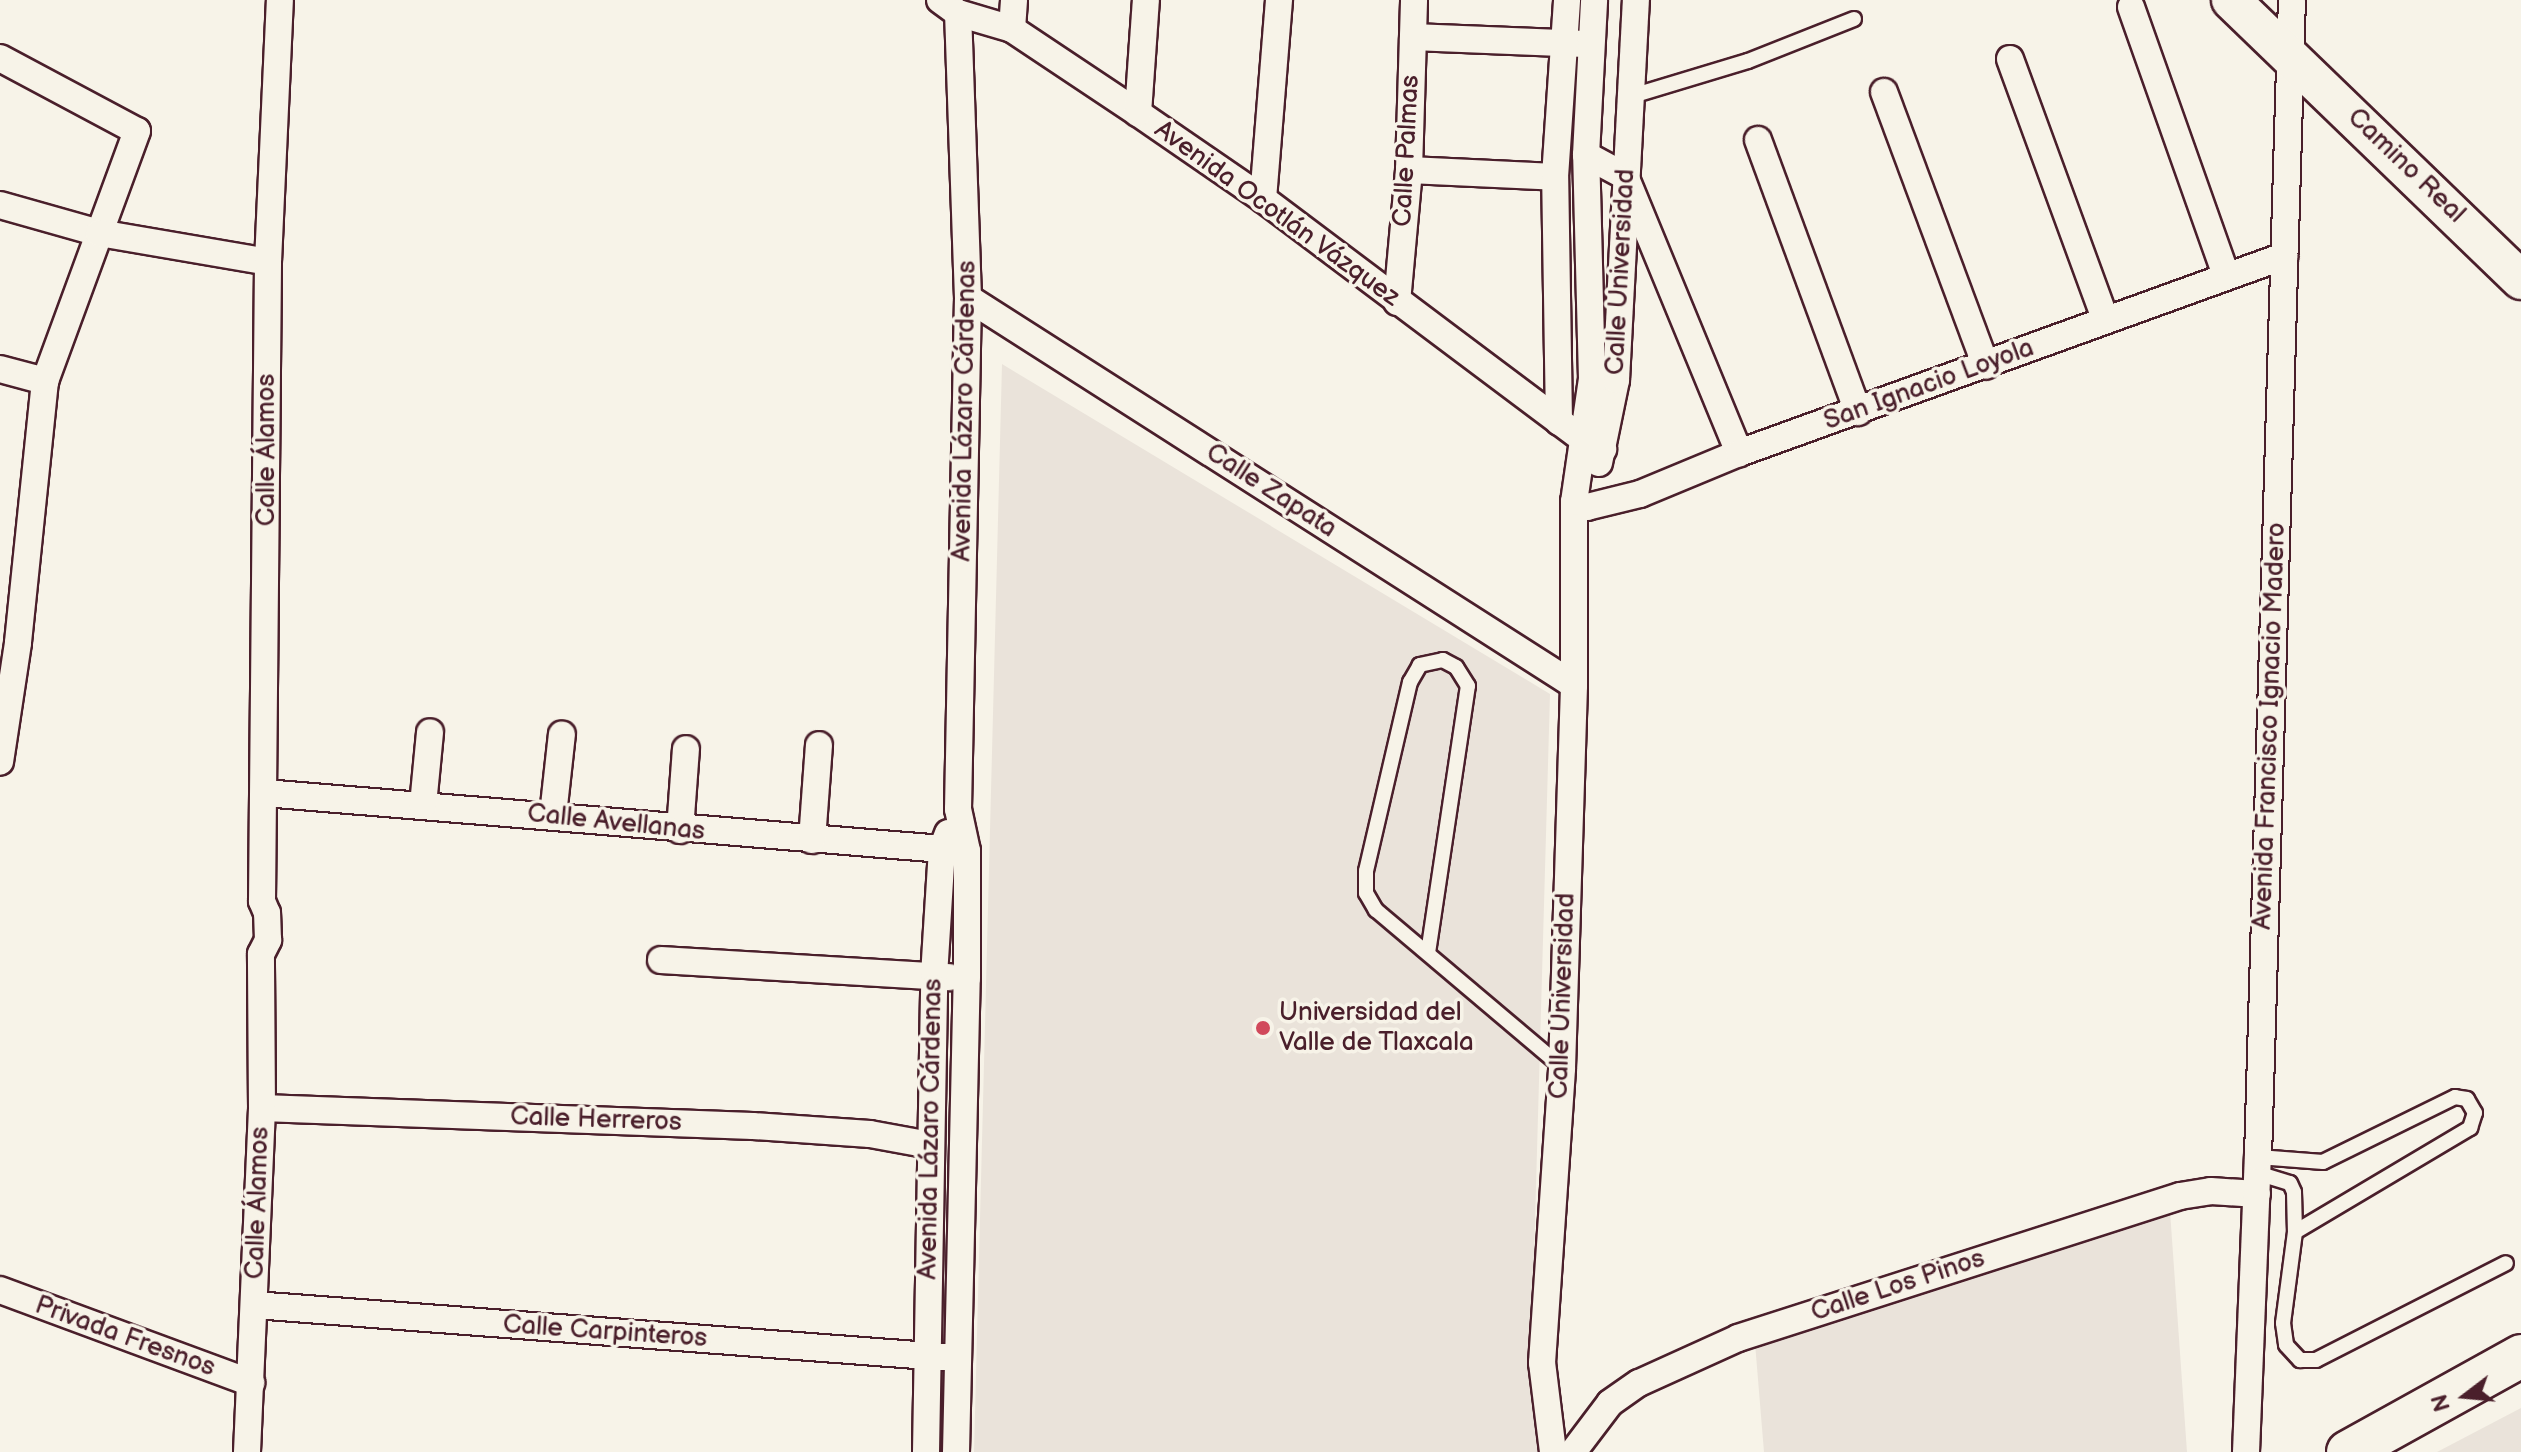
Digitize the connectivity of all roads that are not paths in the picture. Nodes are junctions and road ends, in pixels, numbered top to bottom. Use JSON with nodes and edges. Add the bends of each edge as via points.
{"nodes":[{"id":1,"x":280,"y":0,"type":"edge"},
{"id":2,"x":1014,"y":0,"type":"edge"},
{"id":3,"x":1146,"y":0,"type":"edge"},
{"id":4,"x":1279,"y":0,"type":"edge"},
{"id":5,"x":1414,"y":0,"type":"edge"},
{"id":6,"x":1567,"y":0,"type":"edge"},
{"id":7,"x":1594,"y":0,"type":"edge"},
{"id":8,"x":1636,"y":0,"type":"edge"},
{"id":9,"x":2231,"y":0,"type":"edge"},
{"id":10,"x":2292,"y":0,"type":"edge"},
{"id":11,"x":949,"y":6,"type":"edge"},
{"id":12,"x":2131,"y":7,"type":"dead end"},
{"id":13,"x":1854,"y":19,"type":"dead end"},
{"id":14,"x":1012,"y":29,"type":"junction"},
{"id":15,"x":1413,"y":37,"type":"junction"},
{"id":16,"x":1580,"y":44,"type":"junction"},
{"id":17,"x":2289,"y":55,"type":"junction"},
{"id":18,"x":0,"y":58,"type":"edge"},
{"id":19,"x":2010,"y":59,"type":"dead end"},
{"id":20,"x":1884,"y":92,"type":"dead end"},
{"id":21,"x":1632,"y":96,"type":"junction"},
{"id":22,"x":1138,"y":113,"type":"junction"},
{"id":23,"x":1758,"y":140,"type":"dead end"},
{"id":24,"x":1586,"y":155,"type":"junction"},
{"id":25,"x":1409,"y":170,"type":"junction"},
{"id":26,"x":1625,"y":176,"type":"junction"},
{"id":27,"x":1555,"y":177,"type":"junction"},
{"id":28,"x":1263,"y":199,"type":"junction"},
{"id":29,"x":0,"y":205,"type":"edge"},
{"id":30,"x":99,"y":233,"type":"junction"},
{"id":31,"x":2284,"y":256,"type":"junction"},
{"id":32,"x":268,"y":262,"type":"junction"},
{"id":33,"x":2226,"y":275,"type":"junction"},
{"id":34,"x":2521,"y":280,"type":"edge"},
{"id":35,"x":968,"y":298,"type":"junction"},
{"id":36,"x":1397,"y":302,"type":"junction"},
{"id":37,"x":2105,"y":319,"type":"junction"},
{"id":38,"x":1986,"y":366,"type":"junction"},
{"id":39,"x":0,"y":369,"type":"edge"},
{"id":40,"x":45,"y":381,"type":"junction"},
{"id":41,"x":1858,"y":412,"type":"junction"},
{"id":42,"x":1559,"y":422,"type":"junction"},
{"id":43,"x":1594,"y":445,"type":"junction"},
{"id":44,"x":1739,"y":453,"type":"junction"},
{"id":45,"x":1580,"y":504,"type":"junction"},
{"id":46,"x":9,"y":643,"type":"edge"},
{"id":47,"x":1574,"y":685,"type":"junction"},
{"id":48,"x":430,"y":732,"type":"dead end"},
{"id":49,"x":562,"y":734,"type":"dead end"},
{"id":50,"x":819,"y":745,"type":"dead end"},
{"id":51,"x":686,"y":749,"type":"dead end"},
{"id":52,"x":0,"y":762,"type":"edge"},
{"id":53,"x":264,"y":793,"type":"junction"},
{"id":54,"x":423,"y":805,"type":"junction"},
{"id":55,"x":553,"y":815,"type":"junction"},
{"id":56,"x":680,"y":830,"type":"junction"},
{"id":57,"x":812,"y":840,"type":"junction"},
{"id":58,"x":954,"y":850,"type":"junction"},
{"id":59,"x":1428,"y":953,"type":"junction"},
{"id":60,"x":661,"y":960,"type":"dead end"},
{"id":61,"x":934,"y":976,"type":"junction"},
{"id":62,"x":967,"y":978,"type":"junction"},
{"id":63,"x":1562,"y":1068,"type":"junction"},
{"id":64,"x":262,"y":1108,"type":"junction"},
{"id":65,"x":930,"y":1145,"type":"junction"},
{"id":66,"x":2257,"y":1175,"type":"junction"},
{"id":67,"x":2295,"y":1232,"type":"junction"},
{"id":68,"x":2506,"y":1263,"type":"dead end"},
{"id":69,"x":0,"y":1290,"type":"edge"},
{"id":70,"x":254,"y":1305,"type":"junction"},
{"id":71,"x":927,"y":1356,"type":"junction"},
{"id":72,"x":2521,"y":1356,"type":"edge"},
{"id":73,"x":956,"y":1358,"type":"junction"},
{"id":74,"x":251,"y":1383,"type":"junction"},
{"id":75,"x":247,"y":1452,"type":"edge"},
{"id":76,"x":926,"y":1452,"type":"edge"},
{"id":77,"x":956,"y":1452,"type":"edge"},
{"id":78,"x":1553,"y":1452,"type":"edge"},
{"id":79,"x":1573,"y":1452,"type":"edge"},
{"id":80,"x":2246,"y":1452,"type":"edge"},
{"id":81,"x":2348,"y":1452,"type":"edge"}],
"edges":[{"from":1,"to":32,"type":"street","name":"Calle Álamos"},
{"from":2,"to":14,"type":"street"},
{"from":3,"to":22,"type":"street"},
{"from":4,"to":28,"type":"street"},
{"from":5,"to":15,"type":"street","name":"Calle Palmas"},
{"from":6,"to":16,"type":"street"},
{"from":7,"to":16,"type":"street","name":"Calle Universidad"},
{"from":8,"to":21,"type":"street","name":"Calle Universidad"},
{"from":9,"to":17,"type":"street","name":"Camino Real"},
{"from":10,"to":17,"type":"street","name":"Avenida Francisco Ignacio Madero"},
{"from":11,"to":14,"type":"street","name":"Avenida Ocotlán Vázquez"},
{"from":11,"to":35,"type":"street","name":"Avenida Lázaro Cárdenas"},
{"from":12,"to":33,"type":"street"},
{"from":13,"to":21,"type":"lane","via":[[1748,61]]},
{"from":14,"to":22,"type":"street","name":"Avenida Ocotlán Vázquez"},
{"from":15,"to":16,"type":"street"},
{"from":15,"to":25,"type":"street","name":"Calle Palmas"},
{"from":16,"to":24,"type":"street","name":"Calle Universidad"},
{"from":16,"to":27,"type":"street"},
{"from":17,"to":31,"type":"street","name":"Avenida Francisco Ignacio Madero"},
{"from":17,"to":34,"type":"street","name":"Camino Real"},
{"from":18,"to":30,"type":"street","via":[[137,131]]},
{"from":19,"to":37,"type":"street"},
{"from":20,"to":38,"type":"street"},
{"from":21,"to":26,"type":"street","name":"Calle Universidad"},
{"from":22,"to":28,"type":"street","name":"Avenida Ocotlán Vázquez"},
{"from":23,"to":41,"type":"street"},
{"from":24,"to":26,"type":"street"},
{"from":24,"to":43,"type":"street","name":"Calle Universidad"},
{"from":25,"to":27,"type":"street"},
{"from":25,"to":36,"type":"street","name":"Calle Palmas"},
{"from":26,"to":43,"type":"street","name":"Calle Universidad","via":[[1616,380]]},
{"from":26,"to":44,"type":"street"},
{"from":27,"to":42,"type":"street"},
{"from":28,"to":36,"type":"street","name":"Avenida Ocotlán Vázquez"},
{"from":29,"to":30,"type":"street"},
{"from":30,"to":32,"type":"street"},
{"from":30,"to":40,"type":"street"},
{"from":31,"to":33,"type":"street","name":"San Ignacio Loyola"},
{"from":31,"to":66,"type":"street","name":"Avenida Francisco Ignacio Madero"},
{"from":32,"to":53,"type":"street","name":"Calle Álamos"},
{"from":33,"to":37,"type":"street","name":"San Ignacio Loyola"},
{"from":35,"to":47,"type":"street","name":"Calle Zapata"},
{"from":35,"to":58,"type":"street","name":"Avenida Lázaro Cárdenas"},
{"from":36,"to":42,"type":"street","name":"Avenida Ocotlán Vázquez"},
{"from":37,"to":38,"type":"street","name":"San Ignacio Loyola"},
{"from":38,"to":41,"type":"street","name":"San Ignacio Loyola"},
{"from":39,"to":40,"type":"street"},
{"from":40,"to":46,"type":"street"},
{"from":41,"to":44,"type":"street","name":"San Ignacio Loyola"},
{"from":42,"to":43,"type":"street","name":"Avenida Ocotlán Vázquez"},
{"from":43,"to":45,"type":"street","name":"Calle Universidad"},
{"from":44,"to":45,"type":"street","name":"San Ignacio Loyola","via":[[1640,494]]},
{"from":45,"to":47,"type":"street","name":"Calle Universidad","via":[[1574,538]]},
{"from":46,"to":52,"type":"street"},
{"from":47,"to":63,"type":"street","name":"Calle Universidad"},
{"from":48,"to":54,"type":"street"},
{"from":49,"to":55,"type":"street"},
{"from":50,"to":57,"type":"street"},
{"from":51,"to":56,"type":"street"},
{"from":53,"to":54,"type":"street","name":"Calle Avellanas"},
{"from":53,"to":64,"type":"street","name":"Calle Álamos","via":[[262,901],[268,940],[261,954]]},
{"from":54,"to":55,"type":"street","name":"Calle Avellanas"},
{"from":55,"to":56,"type":"street","name":"Calle Avellanas"},
{"from":56,"to":57,"type":"street","name":"Calle Avellanas"},
{"from":57,"to":58,"type":"street","name":"Calle Avellanas"},
{"from":58,"to":61,"type":"street","name":"Avenida Lázaro Cárdenas"},
{"from":58,"to":62,"type":"street","name":"Avenida Lázaro Cárdenas"},
{"from":59,"to":59,"type":"lane","via":[[1376,910],[1366,893],[1366,871],[1410,682],[1420,665],[1443,660],[1456,667],[1468,686]]},
{"from":59,"to":63,"type":"lane"},
{"from":60,"to":61,"type":"street"},
{"from":61,"to":62,"type":"street"},
{"from":61,"to":65,"type":"street","name":"Avenida Lázaro Cárdenas"},
{"from":62,"to":73,"type":"street","name":"Avenida Lázaro Cárdenas"},
{"from":63,"to":78,"type":"street","name":"Calle Universidad","via":[[1542,1363]]},
{"from":64,"to":65,"type":"street","name":"Calle Herreros","via":[[753,1126],[870,1134]]},
{"from":64,"to":70,"type":"street","name":"Calle Álamos"},
{"from":65,"to":71,"type":"street","name":"Avenida Lázaro Cárdenas"},
{"from":66,"to":67,"type":"lane","via":[[2290,1183]]},
{"from":66,"to":67,"type":"lane","via":[[2323,1162],[2455,1097],[2467,1099],[2475,1113],[2470,1128]]},
{"from":66,"to":79,"type":"street","name":"Calle Los Pinos","via":[[1738,1338],[1620,1396]]},
{"from":66,"to":80,"type":"street","name":"Avenida Francisco Ignacio Madero"},
{"from":67,"to":68,"type":"lane","via":[[2283,1323],[2286,1345],[2300,1360],[2316,1360]]},
{"from":69,"to":74,"type":"street","name":"Privada Fresnos"},
{"from":70,"to":71,"type":"street","name":"Calle Carpinteros"},
{"from":70,"to":74,"type":"street","name":"Calle Álamos"},
{"from":71,"to":73,"type":"street","name":"Calle Carpinteros"},
{"from":71,"to":76,"type":"street","name":"Avenida Lázaro Cárdenas"},
{"from":72,"to":81,"type":"main road"},
{"from":73,"to":77,"type":"street","name":"Avenida Lázaro Cárdenas"},
{"from":74,"to":75,"type":"street","name":"Calle Álamos"}]}
